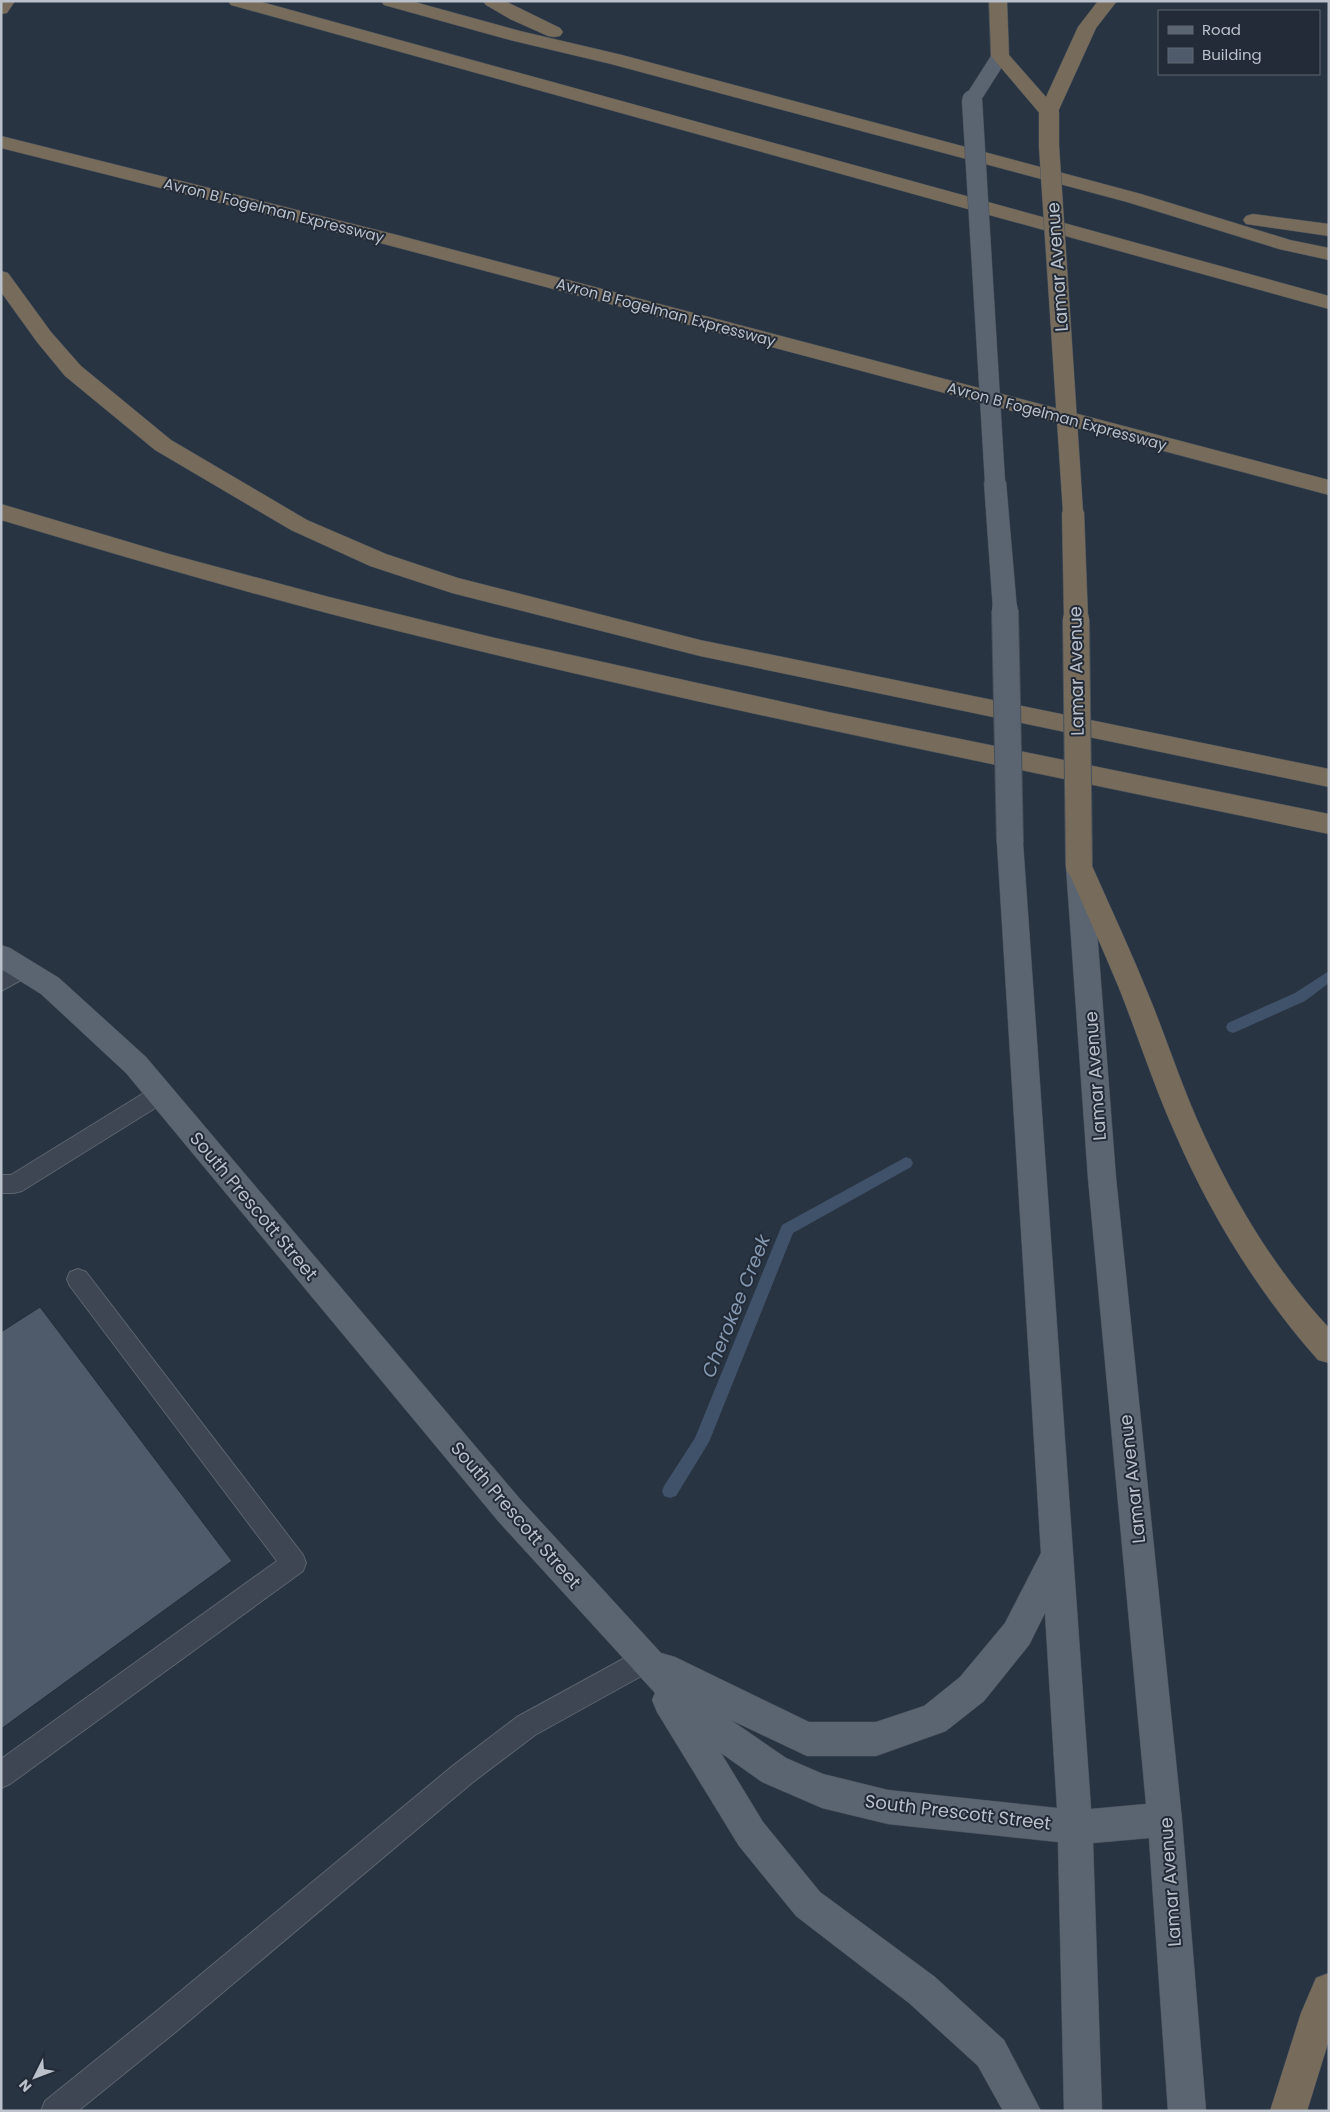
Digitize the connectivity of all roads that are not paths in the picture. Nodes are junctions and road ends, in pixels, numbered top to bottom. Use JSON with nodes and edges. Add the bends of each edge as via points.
{"nodes":[{"id":1,"x":6,"y":1,"type":"edge"},
{"id":2,"x":237,"y":1,"type":"edge"},
{"id":3,"x":390,"y":1,"type":"edge"},
{"id":4,"x":492,"y":1,"type":"edge"},
{"id":5,"x":1108,"y":1,"type":"edge"},
{"id":6,"x":990,"y":6,"type":"edge"},
{"id":7,"x":1,"y":9,"type":"edge"},
{"id":8,"x":1000,"y":56,"type":"junction"},
{"id":9,"x":615,"y":59,"type":"junction"},
{"id":10,"x":1049,"y":112,"type":"junction"},
{"id":11,"x":1,"y":142,"type":"edge"},
{"id":12,"x":1134,"y":198,"type":"junction"},
{"id":13,"x":1329,"y":230,"type":"edge"},
{"id":14,"x":1329,"y":254,"type":"edge"},
{"id":15,"x":1,"y":277,"type":"edge"},
{"id":16,"x":1329,"y":303,"type":"edge"},
{"id":17,"x":1329,"y":488,"type":"edge"},
{"id":18,"x":1,"y":512,"type":"edge"},
{"id":19,"x":1329,"y":778,"type":"edge"},
{"id":20,"x":1329,"y":824,"type":"edge"},
{"id":21,"x":1079,"y":866,"type":"junction"},
{"id":22,"x":8,"y":969,"type":"edge"},
{"id":23,"x":160,"y":1094,"type":"junction"},
{"id":24,"x":1,"y":1184,"type":"edge"},
{"id":25,"x":78,"y":1279,"type":"dead end"},
{"id":26,"x":1329,"y":1350,"type":"edge"},
{"id":27,"x":1056,"y":1554,"type":"junction"},
{"id":28,"x":645,"y":1660,"type":"junction"},
{"id":29,"x":1,"y":1775,"type":"edge"},
{"id":30,"x":1165,"y":1820,"type":"junction"},
{"id":31,"x":1075,"y":1827,"type":"junction"},
{"id":32,"x":1329,"y":1991,"type":"edge"},
{"id":33,"x":56,"y":2111,"type":"edge"},
{"id":34,"x":1023,"y":2111,"type":"edge"},
{"id":35,"x":1083,"y":2111,"type":"edge"},
{"id":36,"x":1187,"y":2111,"type":"edge"},
{"id":37,"x":1288,"y":2111,"type":"edge"}],
"edges":[{"from":1,"to":7,"type":"highway"},
{"from":2,"to":16,"type":"highway"},
{"from":3,"to":9,"type":"highway"},
{"from":4,"to":9,"type":"highway"},
{"from":5,"to":10,"type":"highway","via":[[1087,27]]},
{"from":6,"to":8,"type":"highway"},
{"from":8,"to":10,"type":"highway"},
{"from":8,"to":27,"type":"main road","bridge":true,"via":[[972,100],[1005,610],[1010,843]]},
{"from":9,"to":12,"type":"highway"},
{"from":10,"to":21,"type":"highway","name":"Lamar Avenue","bridge":true,"via":[[1073,512]]},
{"from":11,"to":17,"type":"highway","name":"Avron B Fogelman Expressway","via":[[400,241]]},
{"from":12,"to":13,"type":"highway","via":[[1289,226]]},
{"from":12,"to":14,"type":"highway","via":[[1286,245]]},
{"from":15,"to":19,"type":"highway","via":[[73,371],[163,445],[299,525],[378,560],[452,585],[700,648]]},
{"from":18,"to":20,"type":"highway","via":[[328,606],[451,637],[804,717]]},
{"from":21,"to":26,"type":"highway","via":[[1204,1168],[1236,1225],[1278,1288],[1310,1331]]},
{"from":21,"to":30,"type":"main road","name":"Lamar Avenue","via":[[1103,1188]]},
{"from":22,"to":23,"type":"main road","name":"South Prescott Street","via":[[50,986],[136,1065]]},
{"from":23,"to":24,"type":"lane","via":[[14,1184]]},
{"from":23,"to":28,"type":"main road","name":"South Prescott Street","via":[[508,1510]]},
{"from":25,"to":29,"type":"lane","via":[[294,1563]]},
{"from":27,"to":28,"type":"main road","via":[[1017,1634],[972,1689],[934,1719],[876,1739],[807,1739]]},
{"from":27,"to":31,"type":"main road"},
{"from":28,"to":31,"type":"main road","name":"South Prescott Street","via":[[710,1725],[774,1770],[822,1791],[888,1807]]},
{"from":28,"to":33,"type":"lane","via":[[526,1726],[464,1773]]},
{"from":28,"to":34,"type":"main road","via":[[751,1834],[808,1904],[922,1990],[991,2053]]},
{"from":30,"to":31,"type":"main road","name":"South Prescott Street"},
{"from":30,"to":36,"type":"main road","name":"Lamar Avenue"},
{"from":31,"to":35,"type":"main road"},
{"from":32,"to":37,"type":"highway"}]}
